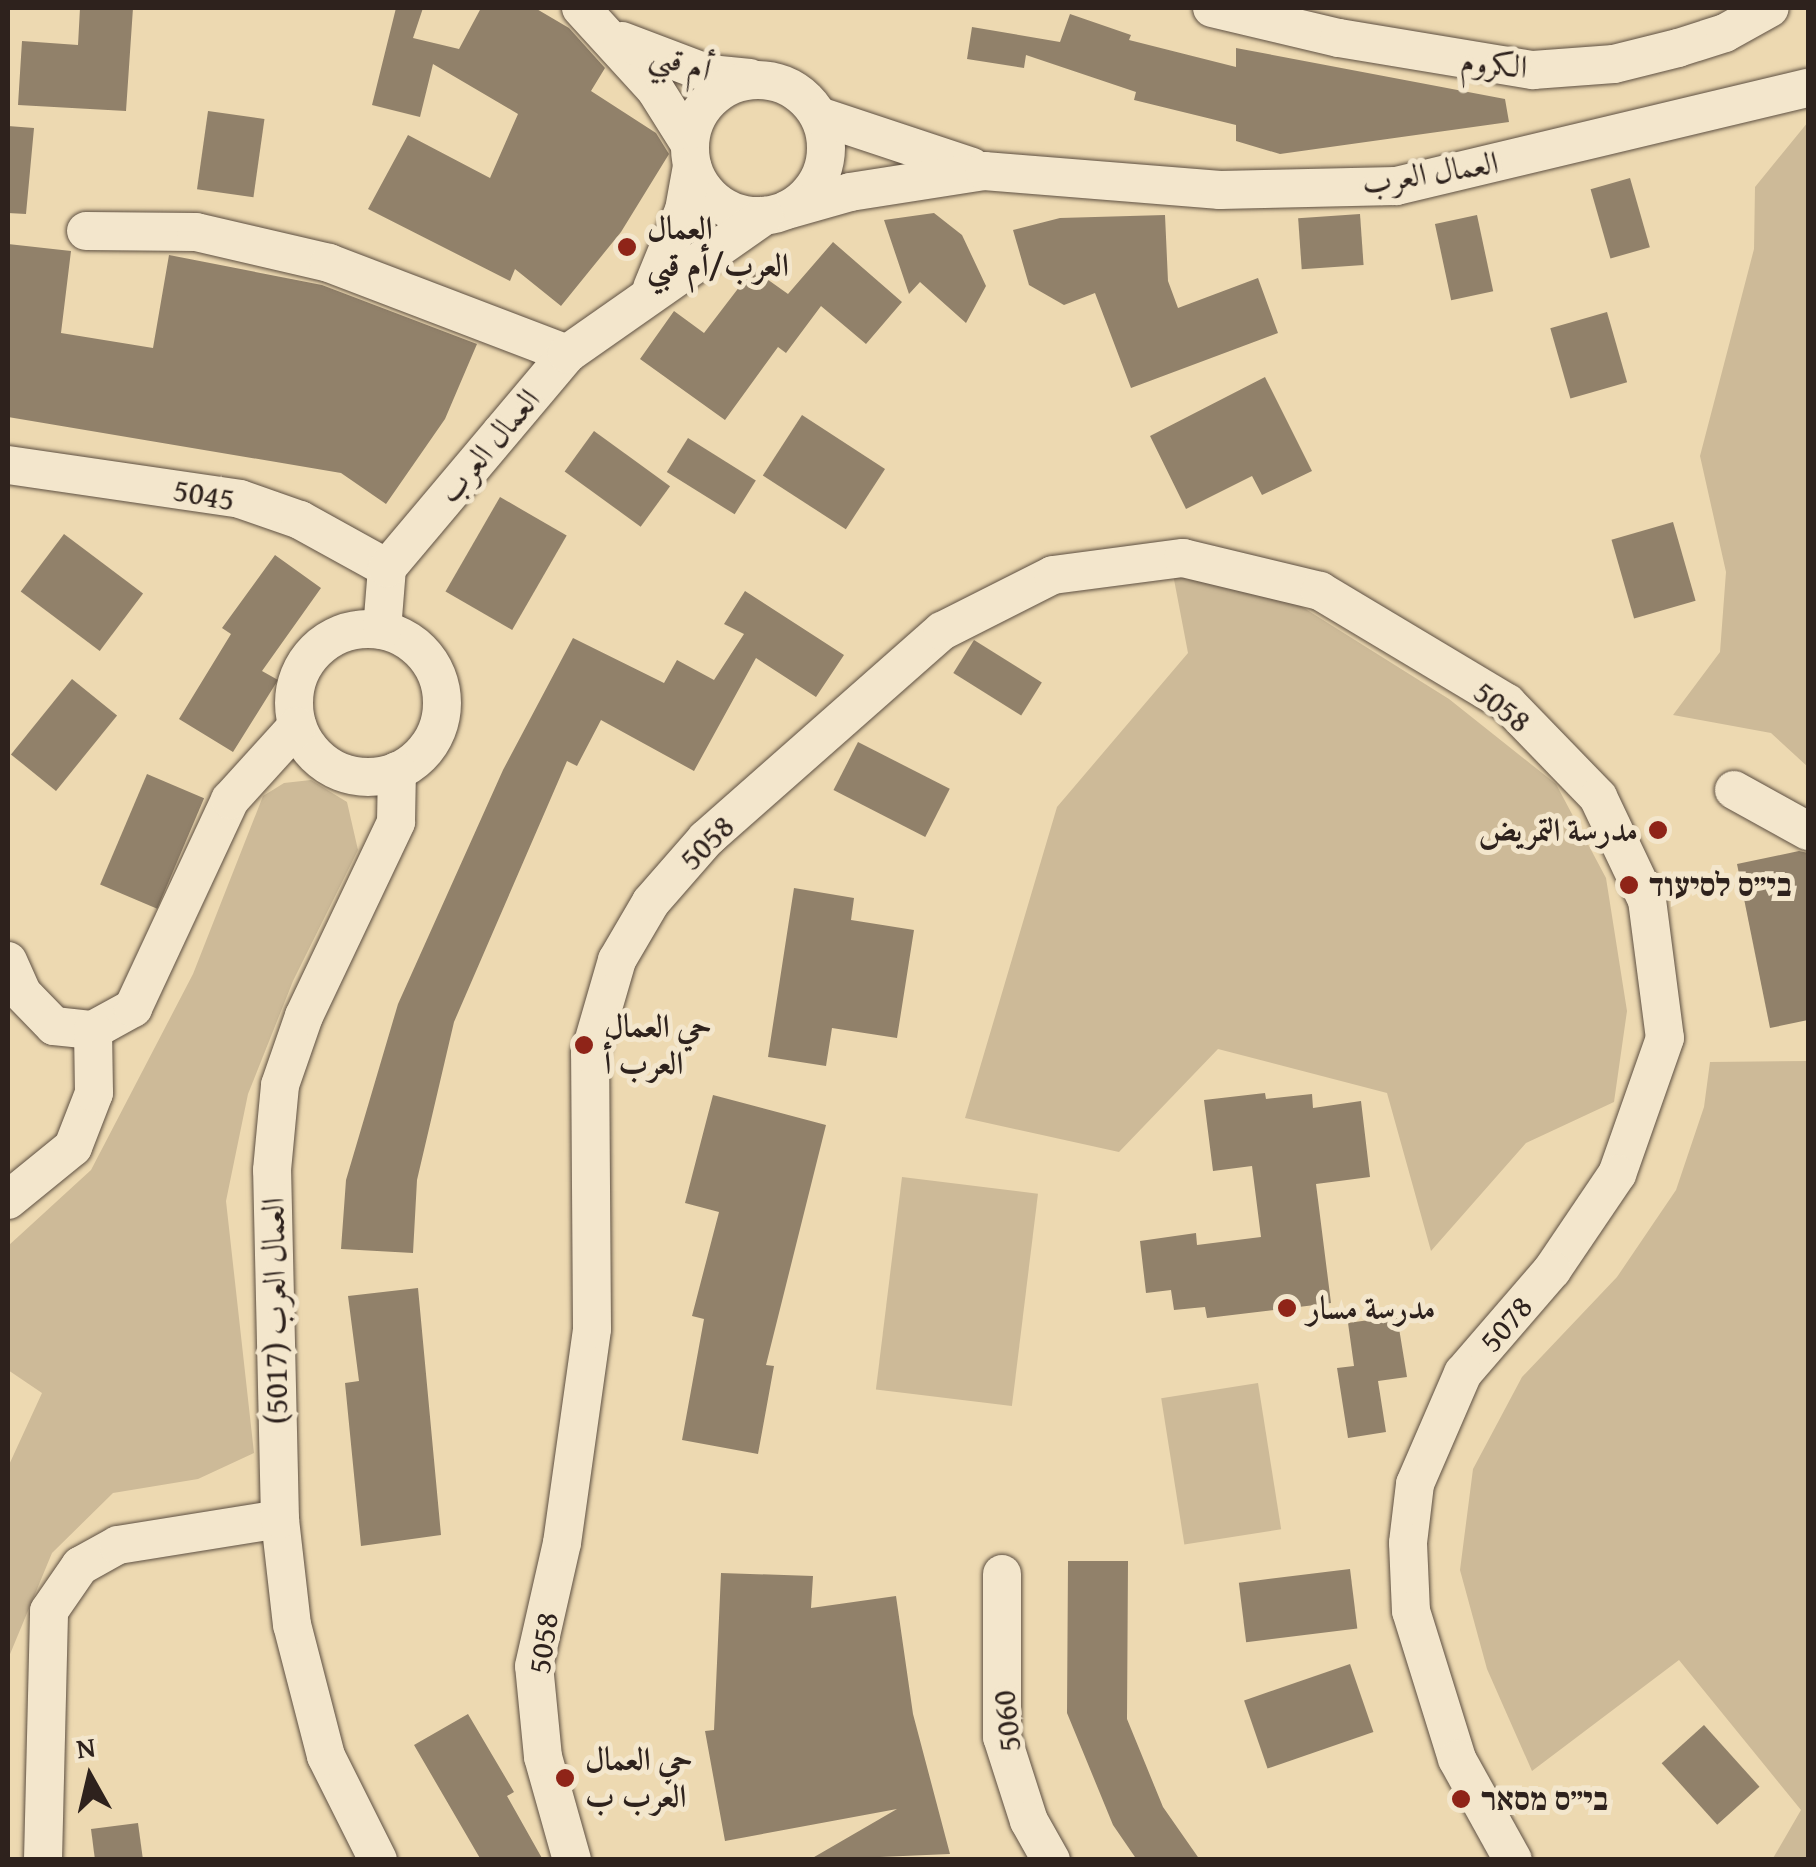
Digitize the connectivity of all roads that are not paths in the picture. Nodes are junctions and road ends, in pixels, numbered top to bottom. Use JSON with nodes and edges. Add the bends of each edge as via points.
{"nodes":[{"id":1,"x":1212,"y":8,"type":"edge"},
{"id":2,"x":1770,"y":8,"type":"edge"},
{"id":3,"x":592,"y":20,"type":"edge"},
{"id":4,"x":1719,"y":20,"type":"edge"},
{"id":5,"x":764,"y":79,"type":"junction"},
{"id":6,"x":1808,"y":88,"type":"edge"},
{"id":7,"x":820,"y":116,"type":"junction"},
{"id":8,"x":690,"y":155,"type":"junction"},
{"id":9,"x":984,"y":171,"type":"junction"},
{"id":10,"x":775,"y":213,"type":"junction"},
{"id":11,"x":86,"y":231,"type":"dead end"},
{"id":12,"x":648,"y":294,"type":"junction"},
{"id":13,"x":567,"y":354,"type":"junction"},
{"id":14,"x":8,"y":464,"type":"edge"},
{"id":15,"x":387,"y":568,"type":"junction"},
{"id":16,"x":382,"y":630,"type":"junction"},
{"id":17,"x":298,"y":726,"type":"junction"},
{"id":18,"x":397,"y":771,"type":"junction"},
{"id":19,"x":1734,"y":790,"type":"dead end"},
{"id":20,"x":1598,"y":797,"type":"joint"},
{"id":21,"x":1808,"y":831,"type":"edge"},
{"id":22,"x":8,"y":960,"type":"edge"},
{"id":23,"x":93,"y":1030,"type":"junction"},
{"id":24,"x":8,"y":1200,"type":"edge"},
{"id":25,"x":280,"y":1519,"type":"junction"},
{"id":26,"x":1002,"y":1574,"type":"dead end"},
{"id":27,"x":44,"y":1860,"type":"edge"},
{"id":28,"x":378,"y":1860,"type":"edge"},
{"id":29,"x":572,"y":1860,"type":"edge"},
{"id":30,"x":1051,"y":1860,"type":"edge"},
{"id":31,"x":1513,"y":1860,"type":"edge"}],
"edges":[{"from":1,"to":4,"type":"street","name":"الكروم","via":[[1358,42],[1533,70],[1614,64]]},
{"from":2,"to":4,"type":"street","name":"الكروم"},
{"from":3,"to":5,"type":"street","name":"أم قبي","via":[[665,62]]},
{"from":3,"to":8,"type":"street","name":"أم قبي","via":[[655,89]]},
{"from":5,"to":7,"type":"street","via":[[786,85]]},
{"from":5,"to":8,"type":"street","via":[[737,82],[713,95],[696,116]]},
{"from":6,"to":9,"type":"street","name":"العمال العرب","via":[[1396,186],[1220,190]]},
{"from":7,"to":9,"type":"street","name":"العمال العرب"},
{"from":7,"to":10,"type":"street","via":[[823,170]]},
{"from":8,"to":10,"type":"street","via":[[699,184],[727,209]]},
{"from":8,"to":12,"type":"street","name":"العمال العرب","via":[[671,250]]},
{"from":9,"to":10,"type":"street","name":"العمال العرب","via":[[850,192]]},
{"from":10,"to":12,"type":"street","name":"العمال العرب"},
{"from":11,"to":13,"type":"street","via":[[196,232],[328,263]]},
{"from":12,"to":13,"type":"street","name":"العمال العرب"},
{"from":13,"to":15,"type":"street","name":"العمال العرب"},
{"from":14,"to":15,"type":"street","name":"5045","via":[[240,499],[300,520]]},
{"from":15,"to":16,"type":"street"},
{"from":16,"to":17,"type":"street","via":[[357,630],[317,650],[296,685]]},
{"from":16,"to":18,"type":"street","via":[[429,661],[442,696],[436,734]]},
{"from":17,"to":18,"type":"street","via":[[328,766],[360,776]]},
{"from":17,"to":23,"type":"street","via":[[230,800],[133,1008]]},
{"from":18,"to":25,"type":"street","name":"العمال العرب (5017)","via":[[396,822],[304,1016],[280,1085],[272,1170]]},
{"from":19,"to":21,"type":"street"},
{"from":20,"to":29,"type":"street","name":"5058","via":[[1506,704],[1320,591],[1183,558],[1053,574],[942,631],[706,839],[650,902],[617,960],[590,1053],[592,1329],[562,1543],[534,1666],[543,1757]]},
{"from":20,"to":31,"type":"street","name":"5078","via":[[1647,900],[1665,1038],[1617,1174],[1552,1270],[1463,1373],[1415,1484],[1408,1543],[1411,1611],[1458,1759]]},
{"from":22,"to":23,"type":"street","via":[[22,992],[54,1026]]},
{"from":23,"to":24,"type":"street","via":[[94,1093],[73,1147]]},
{"from":25,"to":27,"type":"street","via":[[118,1545],[80,1566],[49,1611]]},
{"from":25,"to":28,"type":"street","name":"العمال العرب (5017)","via":[[292,1625],[326,1756]]},
{"from":26,"to":30,"type":"street","name":"5060","via":[[1002,1737],[1030,1821]]}]}
